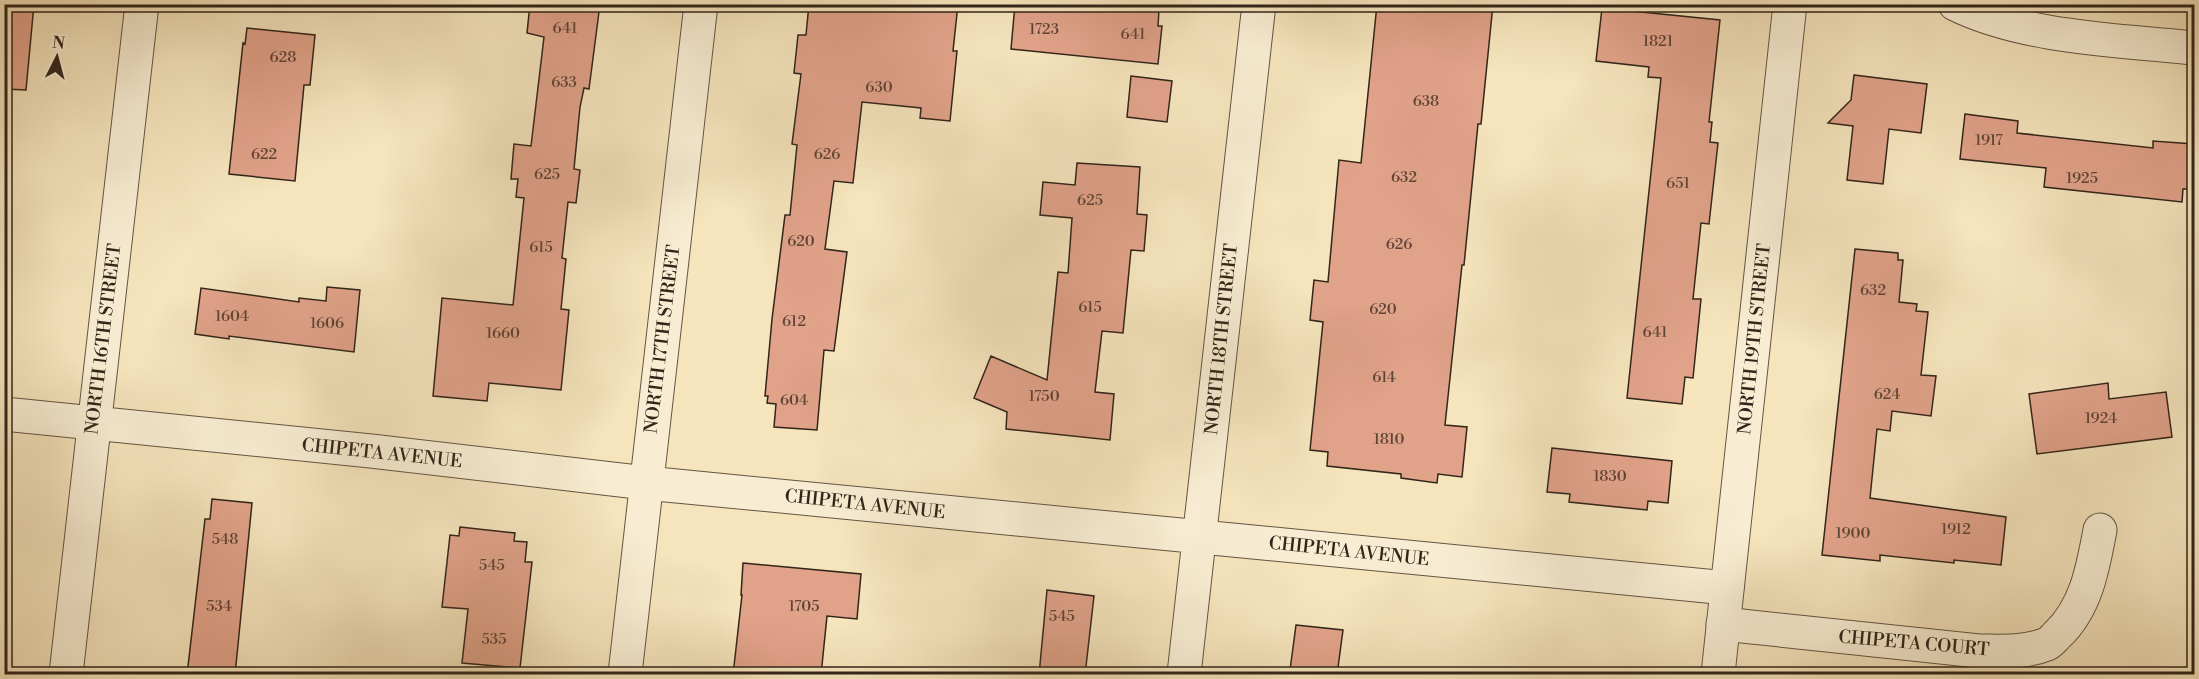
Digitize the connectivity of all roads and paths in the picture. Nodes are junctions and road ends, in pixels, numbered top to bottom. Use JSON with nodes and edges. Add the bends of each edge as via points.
{"nodes":[{"id":1,"x":142,"y":4,"type":"edge"},
{"id":2,"x":701,"y":4,"type":"edge"},
{"id":3,"x":1259,"y":4,"type":"edge"},
{"id":4,"x":1791,"y":4,"type":"edge"},
{"id":5,"x":1955,"y":4,"type":"edge"},
{"id":6,"x":2194,"y":48,"type":"edge"},
{"id":7,"x":4,"y":414,"type":"edge"},
{"id":8,"x":93,"y":423,"type":"junction"},
{"id":9,"x":646,"y":483,"type":"junction"},
{"id":10,"x":2100,"y":530,"type":"dead end"},
{"id":11,"x":1199,"y":537,"type":"junction"},
{"id":12,"x":1727,"y":588,"type":"junction"},
{"id":13,"x":1724,"y":624,"type":"junction"},
{"id":14,"x":66,"y":675,"type":"edge"},
{"id":15,"x":625,"y":675,"type":"edge"},
{"id":16,"x":1184,"y":675,"type":"edge"},
{"id":17,"x":1718,"y":675,"type":"edge"}],
"edges":[{"from":1,"to":8,"type":"street","name":"NORTH 16TH STREET"},
{"from":2,"to":9,"type":"street","name":"NORTH 17TH STREET"},
{"from":3,"to":11,"type":"street","name":"NORTH 18TH STREET"},
{"from":4,"to":12,"type":"street","name":"NORTH 19TH STREET"},
{"from":5,"to":6,"type":"street","via":[[2006,24]]},
{"from":7,"to":8,"type":"street","name":"CHIPETA AVENUE"},
{"from":8,"to":9,"type":"street","name":"CHIPETA AVENUE"},
{"from":8,"to":14,"type":"street","name":"NORTH 16TH STREET"},
{"from":9,"to":11,"type":"street","name":"CHIPETA AVENUE"},
{"from":9,"to":15,"type":"street","name":"NORTH 17TH STREET"},
{"from":10,"to":13,"type":"street","name":"CHIPETA COURT","via":[[2092,571],[2069,624],[2049,643],[2018,651],[1979,651]]},
{"from":11,"to":12,"type":"street","name":"CHIPETA AVENUE"},
{"from":11,"to":16,"type":"street","name":"NORTH 18TH STREET"},
{"from":12,"to":13,"type":"street","name":"NORTH 19TH STREET"},
{"from":13,"to":17,"type":"street","name":"NORTH 19TH STREET"}]}
